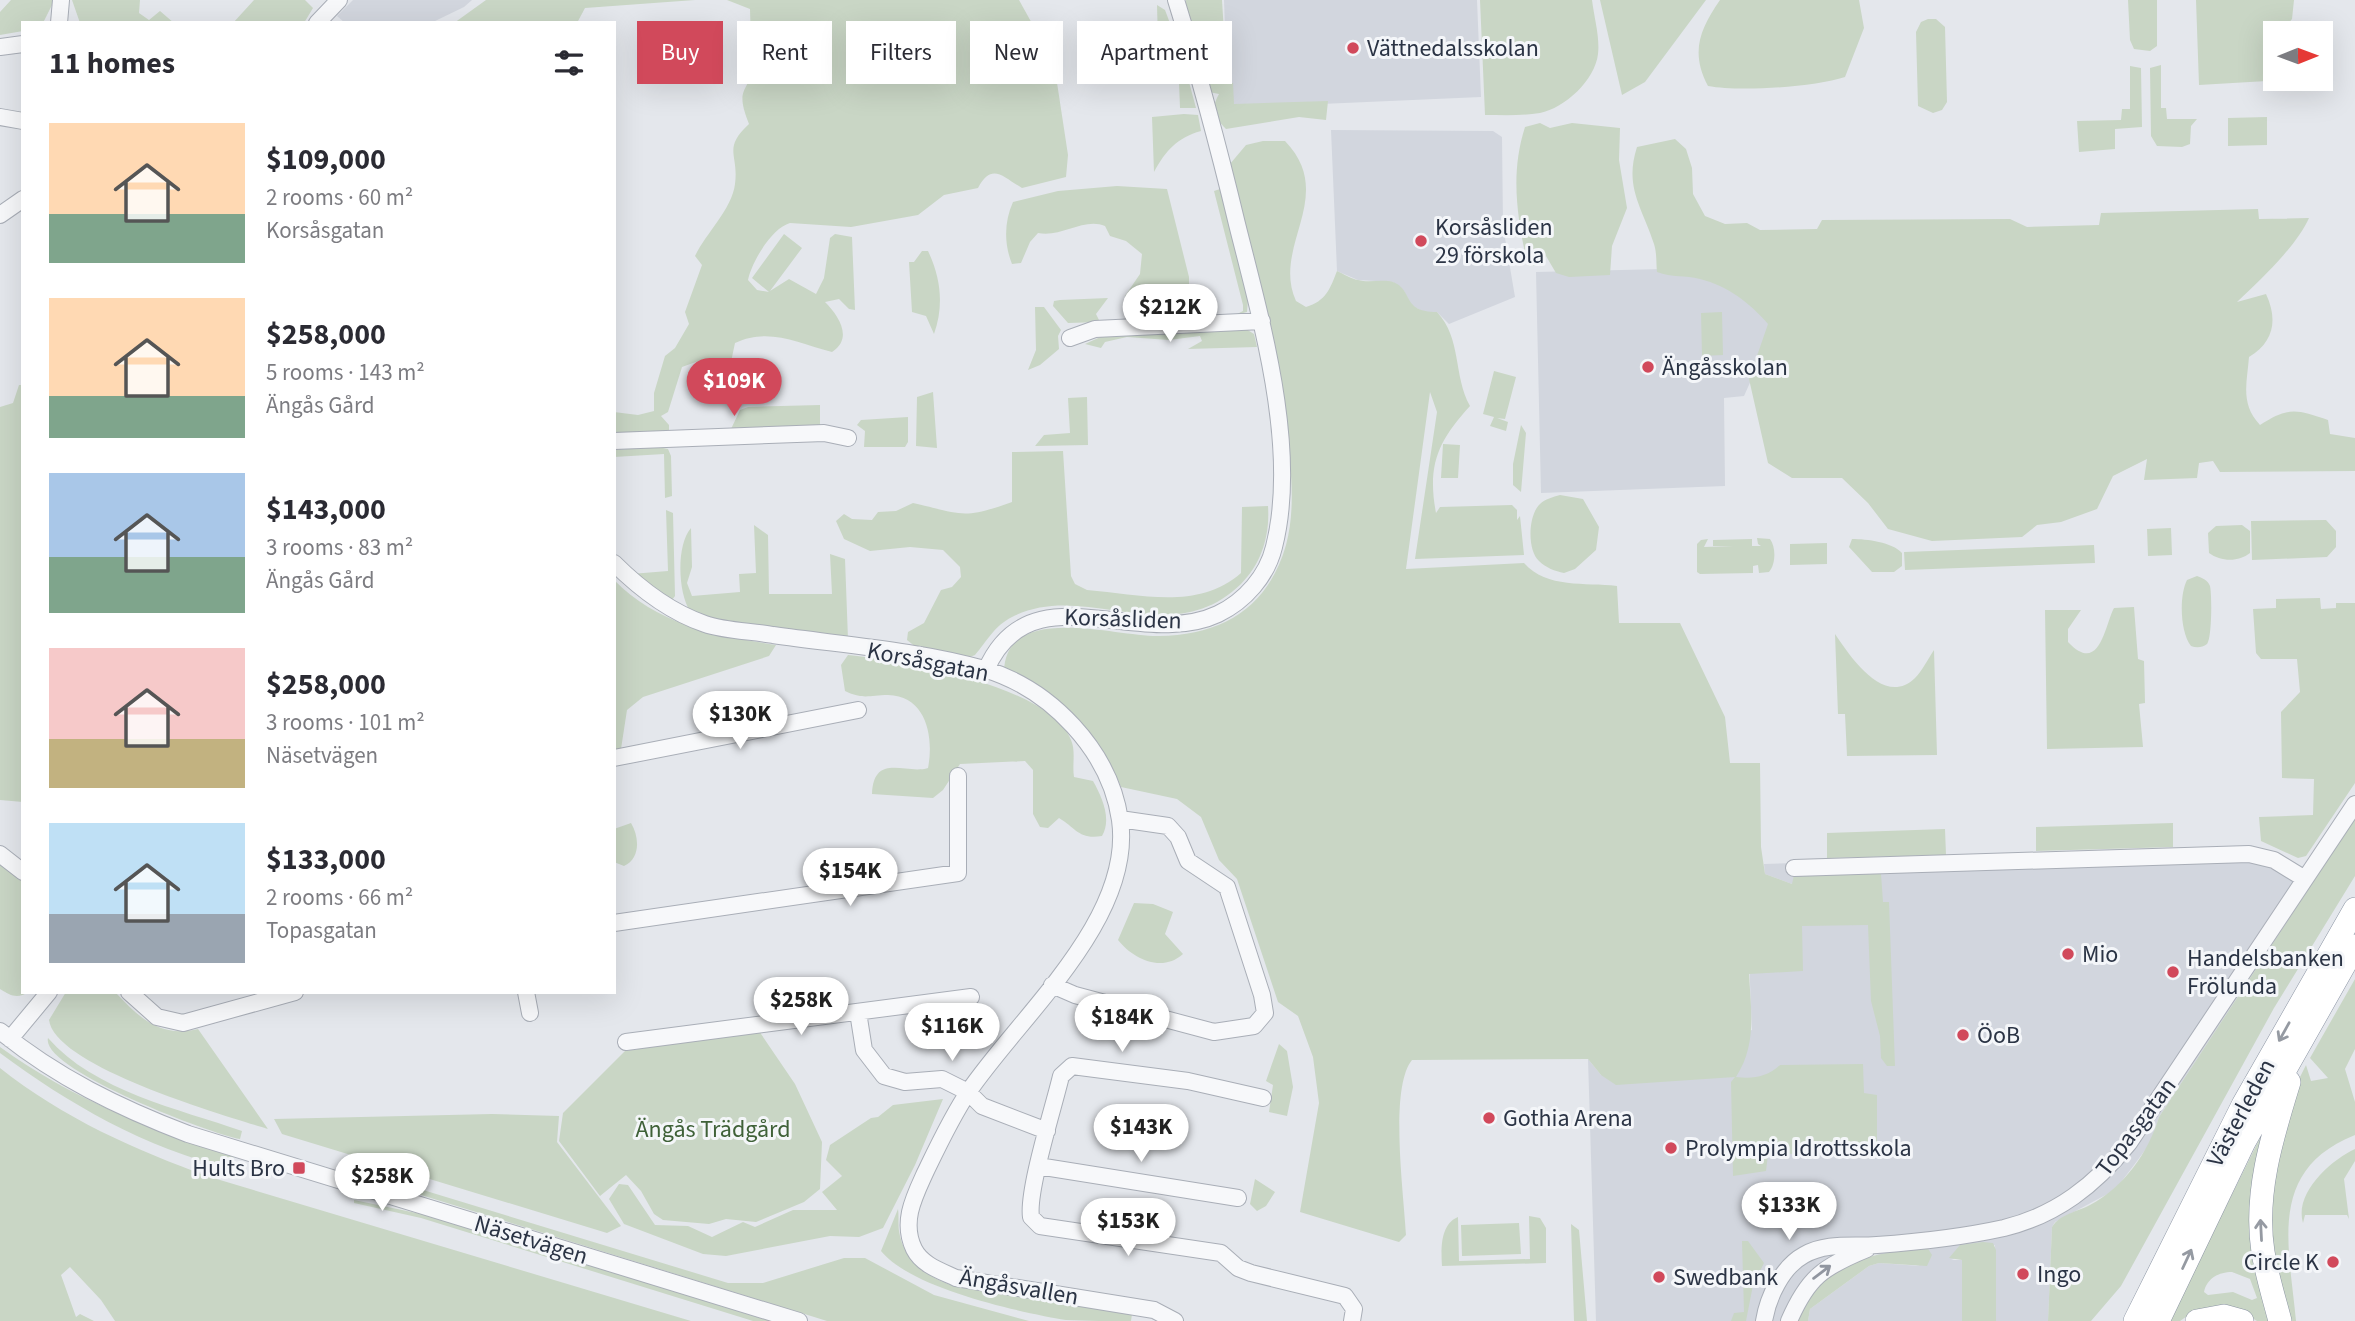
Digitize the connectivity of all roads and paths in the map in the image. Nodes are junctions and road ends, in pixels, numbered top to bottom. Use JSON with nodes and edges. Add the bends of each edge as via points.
{"nodes":[{"id":1,"x":61,"y":0,"type":"edge"},
{"id":2,"x":339,"y":0,"type":"edge"},
{"id":3,"x":1176,"y":0,"type":"edge"},
{"id":4,"x":59,"y":21,"type":"edge"},
{"id":5,"x":319,"y":21,"type":"edge"},
{"id":6,"x":21,"y":44,"type":"edge"},
{"id":7,"x":0,"y":47,"type":"edge"},
{"id":8,"x":0,"y":117,"type":"edge"},
{"id":9,"x":21,"y":121,"type":"edge"},
{"id":10,"x":21,"y":201,"type":"edge"},
{"id":11,"x":0,"y":215,"type":"edge"},
{"id":12,"x":1262,"y":321,"type":"junction"},
{"id":13,"x":1070,"y":338,"type":"dead end"},
{"id":14,"x":848,"y":438,"type":"dead end"},
{"id":15,"x":616,"y":440,"type":"edge"},
{"id":16,"x":616,"y":565,"type":"edge"},
{"id":17,"x":986,"y":670,"type":"junction"},
{"id":18,"x":858,"y":710,"type":"dead end"},
{"id":19,"x":616,"y":758,"type":"edge"},
{"id":20,"x":958,"y":776,"type":"dead end"},
{"id":21,"x":2355,"y":804,"type":"edge"},
{"id":22,"x":1120,"y":819,"type":"junction"},
{"id":23,"x":0,"y":854,"type":"edge"},
{"id":24,"x":1794,"y":868,"type":"dead end"},
{"id":25,"x":21,"y":870,"type":"edge"},
{"id":26,"x":2305,"y":879,"type":"junction"},
{"id":27,"x":2355,"y":909,"type":"edge"},
{"id":28,"x":616,"y":923,"type":"edge"},
{"id":29,"x":2355,"y":946,"type":"edge"},
{"id":30,"x":1052,"y":985,"type":"junction"},
{"id":31,"x":46,"y":994,"type":"edge"},
{"id":32,"x":131,"y":994,"type":"edge"},
{"id":33,"x":288,"y":994,"type":"edge"},
{"id":34,"x":526,"y":994,"type":"edge"},
{"id":35,"x":971,"y":997,"type":"dead end"},
{"id":36,"x":858,"y":1012,"type":"junction"},
{"id":37,"x":530,"y":1013,"type":"dead end"},
{"id":38,"x":2305,"y":1032,"type":"junction"},
{"id":39,"x":5,"y":1035,"type":"edge"},
{"id":40,"x":625,"y":1042,"type":"dead end"},
{"id":41,"x":968,"y":1092,"type":"junction"},
{"id":42,"x":1263,"y":1098,"type":"dead end"},
{"id":43,"x":1047,"y":1131,"type":"junction"},
{"id":44,"x":1038,"y":1166,"type":"junction"},
{"id":45,"x":1238,"y":1199,"type":"dead end"},
{"id":46,"x":911,"y":1205,"type":"joint"},
{"id":47,"x":1876,"y":1245,"type":"junction"},
{"id":48,"x":2139,"y":1312,"type":"edge"},
{"id":49,"x":799,"y":1321,"type":"edge"},
{"id":50,"x":1175,"y":1321,"type":"edge"},
{"id":51,"x":1352,"y":1321,"type":"edge"},
{"id":52,"x":1764,"y":1321,"type":"edge"},
{"id":53,"x":1789,"y":1321,"type":"edge"},
{"id":54,"x":2115,"y":1321,"type":"edge"},
{"id":55,"x":2158,"y":1321,"type":"edge"},
{"id":56,"x":2197,"y":1321,"type":"edge"},
{"id":57,"x":2242,"y":1321,"type":"edge"},
{"id":58,"x":2280,"y":1321,"type":"edge"}],
"edges":[{"from":1,"to":4,"type":"street"},
{"from":2,"to":5,"type":"street"},
{"from":3,"to":12,"type":"street","name":"Korsåsliden"},
{"from":6,"to":7,"type":"street"},
{"from":8,"to":9,"type":"street"},
{"from":10,"to":11,"type":"street"},
{"from":12,"to":13,"type":"street","via":[[1095,328]]},
{"from":12,"to":17,"type":"street","name":"Korsåsliden","via":[[1281,486],[1273,550],[1253,588],[1219,614],[1182,624],[1061,616],[1031,621],[995,647]]},
{"from":14,"to":15,"type":"street","via":[[824,433]]},
{"from":16,"to":17,"type":"street","name":"Korsåsgatan","via":[[641,589],[706,624]]},
{"from":17,"to":22,"type":"street","name":"Korsåsgatan","via":[[1046,702],[1073,725],[1106,773]]},
{"from":18,"to":19,"type":"street"},
{"from":20,"to":28,"type":"street","via":[[958,873]]},
{"from":21,"to":26,"type":"street","name":"Topasgatan"},
{"from":22,"to":30,"type":"street","name":"Korsåsgatan","via":[[1110,894]]},
{"from":22,"to":30,"type":"street","via":[[1168,826],[1175,831],[1188,861],[1227,887],[1265,1013],[1254,1026],[1214,1032]]},
{"from":23,"to":25,"type":"street"},
{"from":24,"to":26,"type":"street","via":[[2249,854],[2274,860]]},
{"from":26,"to":47,"type":"street","name":"Topasgatan","via":[[2129,1143],[2091,1185],[2040,1216],[2004,1228]]},
{"from":27,"to":48,"type":"highway","name":"Västerleden","one_way":true,"via":[[2243,1105]]},
{"from":29,"to":38,"type":"highway","name":"Västerleden"},
{"from":30,"to":41,"type":"street","name":"Korsåsgatan"},
{"from":31,"to":39,"type":"street"},
{"from":32,"to":33,"type":"street","via":[[157,1017],[183,1023]]},
{"from":34,"to":37,"type":"street"},
{"from":35,"to":36,"type":"street"},
{"from":36,"to":40,"type":"street"},
{"from":36,"to":41,"type":"street","via":[[864,1050],[884,1076],[905,1082],[942,1079]]},
{"from":55,"to":38,"type":"highway","name":"Västerleden","one_way":true,"via":[[2244,1142]]},
{"from":58,"to":38,"type":"highway","one_way":true,"via":[[2263,1250],[2261,1197],[2276,1122]]},
{"from":39,"to":49,"type":"street","name":"Näsetvägen","via":[[99,1096],[188,1134]]},
{"from":41,"to":43,"type":"street","via":[[982,1106]]},
{"from":41,"to":46,"type":"street","name":"Korsåsgatan"},
{"from":42,"to":43,"type":"street","via":[[1188,1081],[1072,1066],[1061,1076]]},
{"from":43,"to":44,"type":"street"},
{"from":44,"to":45,"type":"street"},
{"from":44,"to":51,"type":"street","via":[[1030,1210],[1040,1226],[1221,1253],[1251,1273],[1345,1296],[1354,1309]]},
{"from":46,"to":50,"type":"street","name":"Ängåsvallen","via":[[908,1226],[914,1250],[929,1266],[956,1278],[1154,1310]]},
{"from":47,"to":52,"type":"street","name":"Topasgatan","via":[[1823,1247],[1801,1256],[1772,1292]]},
{"from":53,"to":47,"type":"street","name":"Topasgatan","one_way":true,"via":[[1816,1275]]},
{"from":48,"to":54,"type":"highway"},
{"from":56,"to":57,"type":"highway","via":[[2224,1316]]}]}
